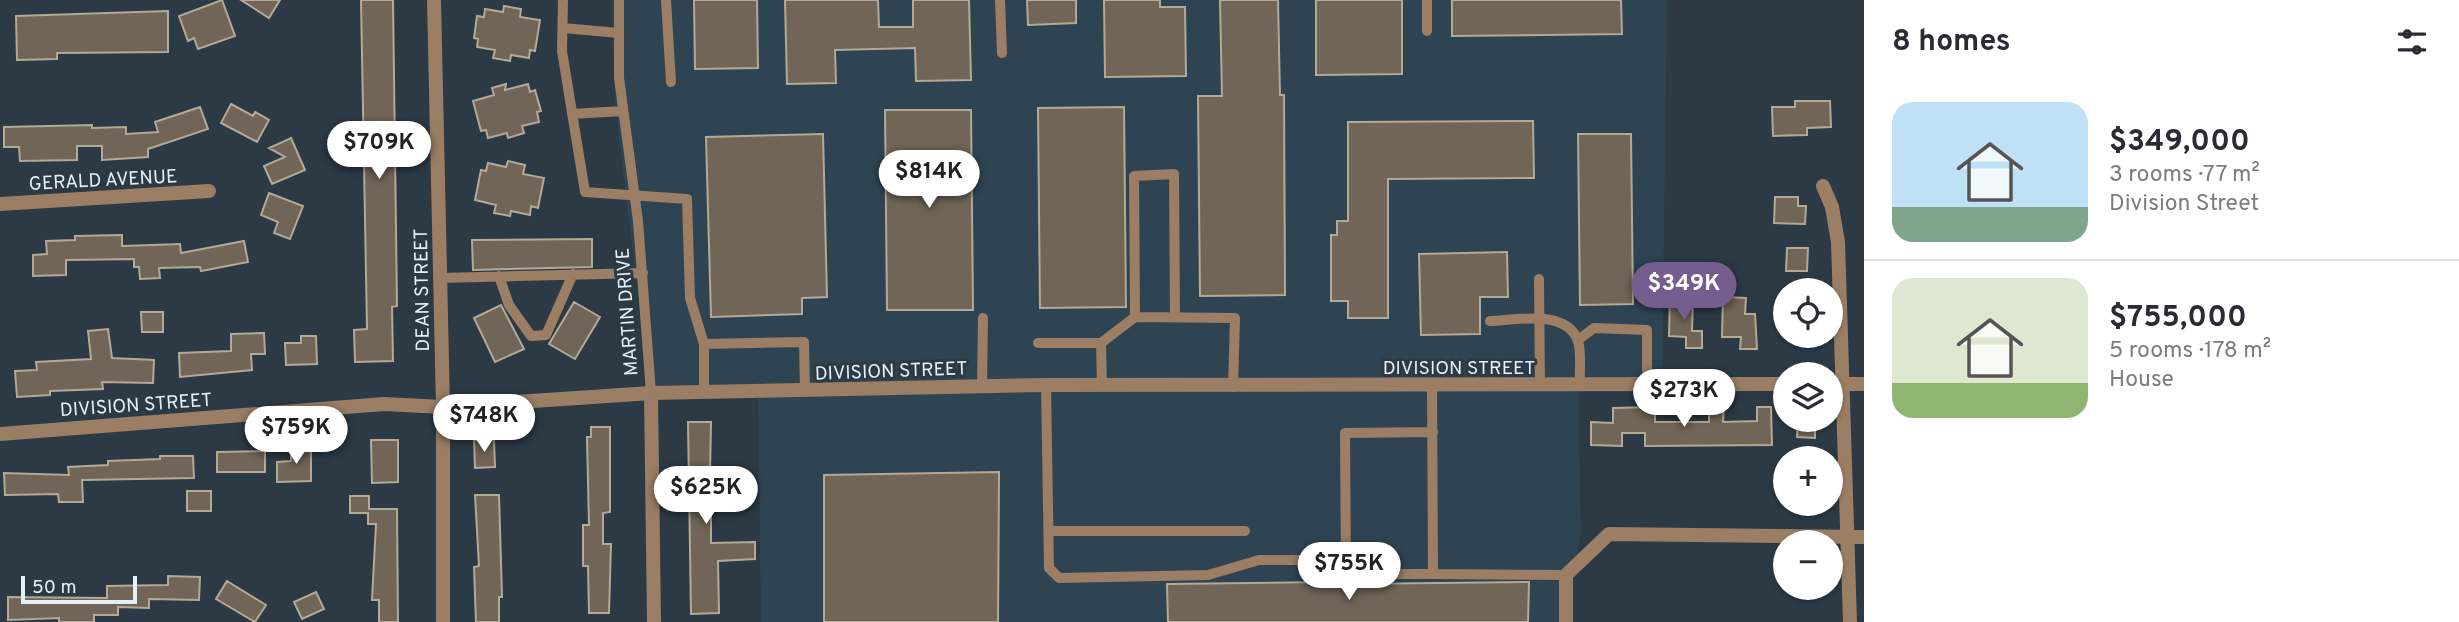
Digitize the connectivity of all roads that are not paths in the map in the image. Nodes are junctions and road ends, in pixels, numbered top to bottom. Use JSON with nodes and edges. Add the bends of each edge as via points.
{"nodes":[{"id":1,"x":434,"y":0,"type":"edge"},
{"id":2,"x":563,"y":0,"type":"edge"},
{"id":3,"x":618,"y":0,"type":"edge"},
{"id":4,"x":666,"y":0,"type":"edge"},
{"id":5,"x":1000,"y":0,"type":"edge"},
{"id":6,"x":1427,"y":0,"type":"edge"},
{"id":7,"x":563,"y":28,"type":"junction"},
{"id":8,"x":1427,"y":31,"type":"dead end"},
{"id":9,"x":618,"y":33,"type":"junction"},
{"id":10,"x":1002,"y":53,"type":"dead end"},
{"id":11,"x":671,"y":82,"type":"dead end"},
{"id":12,"x":623,"y":111,"type":"junction"},
{"id":13,"x":572,"y":114,"type":"junction"},
{"id":14,"x":1823,"y":186,"type":"dead end"},
{"id":15,"x":209,"y":191,"type":"dead end"},
{"id":16,"x":633,"y":195,"type":"junction"},
{"id":17,"x":0,"y":204,"type":"edge"},
{"id":18,"x":643,"y":273,"type":"junction"},
{"id":19,"x":573,"y":274,"type":"junction"},
{"id":20,"x":499,"y":276,"type":"junction"},
{"id":21,"x":440,"y":278,"type":"junction"},
{"id":22,"x":1539,"y":279,"type":"dead end"},
{"id":23,"x":1135,"y":317,"type":"junction"},
{"id":24,"x":1175,"y":317,"type":"junction"},
{"id":25,"x":983,"y":318,"type":"dead end"},
{"id":26,"x":1539,"y":319,"type":"junction"},
{"id":27,"x":1490,"y":321,"type":"dead end"},
{"id":28,"x":1578,"y":340,"type":"junction"},
{"id":29,"x":1038,"y":343,"type":"dead end"},
{"id":30,"x":1101,"y":343,"type":"junction"},
{"id":31,"x":704,"y":344,"type":"junction"},
{"id":32,"x":1837,"y":362,"type":"edge"},
{"id":33,"x":1843,"y":383,"type":"edge"},
{"id":34,"x":1864,"y":383,"type":"edge"},
{"id":35,"x":1773,"y":384,"type":"edge"},
{"id":36,"x":1647,"y":385,"type":"junction"},
{"id":37,"x":1046,"y":386,"type":"junction"},
{"id":38,"x":1102,"y":386,"type":"junction"},
{"id":39,"x":1432,"y":386,"type":"junction"},
{"id":40,"x":1540,"y":386,"type":"junction"},
{"id":41,"x":1580,"y":386,"type":"junction"},
{"id":42,"x":982,"y":387,"type":"junction"},
{"id":43,"x":1233,"y":387,"type":"junction"},
{"id":44,"x":805,"y":392,"type":"junction"},
{"id":45,"x":651,"y":393,"type":"junction"},
{"id":46,"x":704,"y":393,"type":"junction"},
{"id":47,"x":443,"y":407,"type":"junction"},
{"id":48,"x":1433,"y":432,"type":"junction"},
{"id":49,"x":1840,"y":432,"type":"edge"},
{"id":50,"x":0,"y":434,"type":"edge"},
{"id":51,"x":1049,"y":531,"type":"junction"},
{"id":52,"x":1245,"y":531,"type":"dead end"},
{"id":53,"x":1848,"y":537,"type":"junction"},
{"id":54,"x":1864,"y":537,"type":"edge"},
{"id":55,"x":1346,"y":574,"type":"junction"},
{"id":56,"x":1433,"y":574,"type":"junction"},
{"id":57,"x":1566,"y":575,"type":"junction"},
{"id":58,"x":443,"y":622,"type":"edge"},
{"id":59,"x":654,"y":622,"type":"edge"},
{"id":60,"x":1566,"y":622,"type":"edge"},
{"id":61,"x":1850,"y":622,"type":"edge"}],
"edges":[{"from":1,"to":21,"type":"street","name":"DEAN STREET"},
{"from":2,"to":7,"type":"lane"},
{"from":3,"to":9,"type":"lane","name":"MARTIN DRIVE"},
{"from":4,"to":11,"type":"lane"},
{"from":5,"to":10,"type":"lane"},
{"from":6,"to":8,"type":"lane"},
{"from":7,"to":9,"type":"lane"},
{"from":7,"to":13,"type":"lane"},
{"from":9,"to":12,"type":"lane","name":"MARTIN DRIVE"},
{"from":12,"to":13,"type":"lane"},
{"from":12,"to":16,"type":"lane","name":"MARTIN DRIVE"},
{"from":13,"to":16,"type":"lane","via":[[585,192]]},
{"from":14,"to":32,"type":"street","via":[[1838,243]]},
{"from":15,"to":17,"type":"street","name":"GERALD AVENUE"},
{"from":16,"to":18,"type":"lane","name":"MARTIN DRIVE"},
{"from":16,"to":31,"type":"lane","via":[[687,199],[690,298]]},
{"from":18,"to":19,"type":"lane"},
{"from":18,"to":45,"type":"lane","name":"MARTIN DRIVE"},
{"from":19,"to":20,"type":"lane"},
{"from":19,"to":20,"type":"lane","via":[[545,335],[531,336],[509,305]]},
{"from":20,"to":21,"type":"lane"},
{"from":21,"to":47,"type":"street","name":"DEAN STREET"},
{"from":22,"to":26,"type":"lane"},
{"from":23,"to":24,"type":"lane"},
{"from":23,"to":24,"type":"lane","via":[[1135,176],[1174,174]]},
{"from":23,"to":30,"type":"lane"},
{"from":24,"to":43,"type":"lane","via":[[1235,318]]},
{"from":25,"to":42,"type":"lane"},
{"from":26,"to":27,"type":"lane"},
{"from":26,"to":28,"type":"lane","via":[[1563,323]]},
{"from":26,"to":40,"type":"lane"},
{"from":28,"to":36,"type":"lane","via":[[1594,328],[1647,330]]},
{"from":28,"to":41,"type":"lane"},
{"from":29,"to":30,"type":"lane"},
{"from":30,"to":38,"type":"lane"},
{"from":31,"to":44,"type":"lane","via":[[804,342]]},
{"from":31,"to":46,"type":"lane"},
{"from":33,"to":34,"type":"street"},
{"from":35,"to":36,"type":"street","name":"DIVISION STREET"},
{"from":36,"to":41,"type":"street","name":"DIVISION STREET"},
{"from":37,"to":38,"type":"street","name":"DIVISION STREET"},
{"from":37,"to":42,"type":"street","name":"DIVISION STREET"},
{"from":37,"to":51,"type":"lane"},
{"from":38,"to":43,"type":"street","name":"DIVISION STREET"},
{"from":39,"to":40,"type":"street","name":"DIVISION STREET"},
{"from":39,"to":43,"type":"street","name":"DIVISION STREET"},
{"from":39,"to":48,"type":"lane"},
{"from":40,"to":41,"type":"street","name":"DIVISION STREET"},
{"from":42,"to":44,"type":"street","name":"DIVISION STREET"},
{"from":44,"to":46,"type":"street","name":"DIVISION STREET"},
{"from":45,"to":46,"type":"street","name":"DIVISION STREET"},
{"from":45,"to":47,"type":"street","name":"DIVISION STREET"},
{"from":45,"to":59,"type":"street","name":"MARTIN DRIVE"},
{"from":47,"to":50,"type":"street","name":"DIVISION STREET","via":[[384,404]]},
{"from":47,"to":58,"type":"street","name":"DEAN STREET"},
{"from":48,"to":55,"type":"lane","via":[[1345,433]]},
{"from":48,"to":56,"type":"lane"},
{"from":49,"to":53,"type":"street"},
{"from":51,"to":52,"type":"lane"},
{"from":51,"to":55,"type":"lane","via":[[1049,568],[1059,578],[1208,575],[1259,560],[1302,560]]},
{"from":53,"to":54,"type":"street"},
{"from":53,"to":57,"type":"street","via":[[1609,534]]},
{"from":53,"to":61,"type":"street"},
{"from":55,"to":56,"type":"lane"},
{"from":56,"to":57,"type":"lane"},
{"from":57,"to":60,"type":"street"}]}
